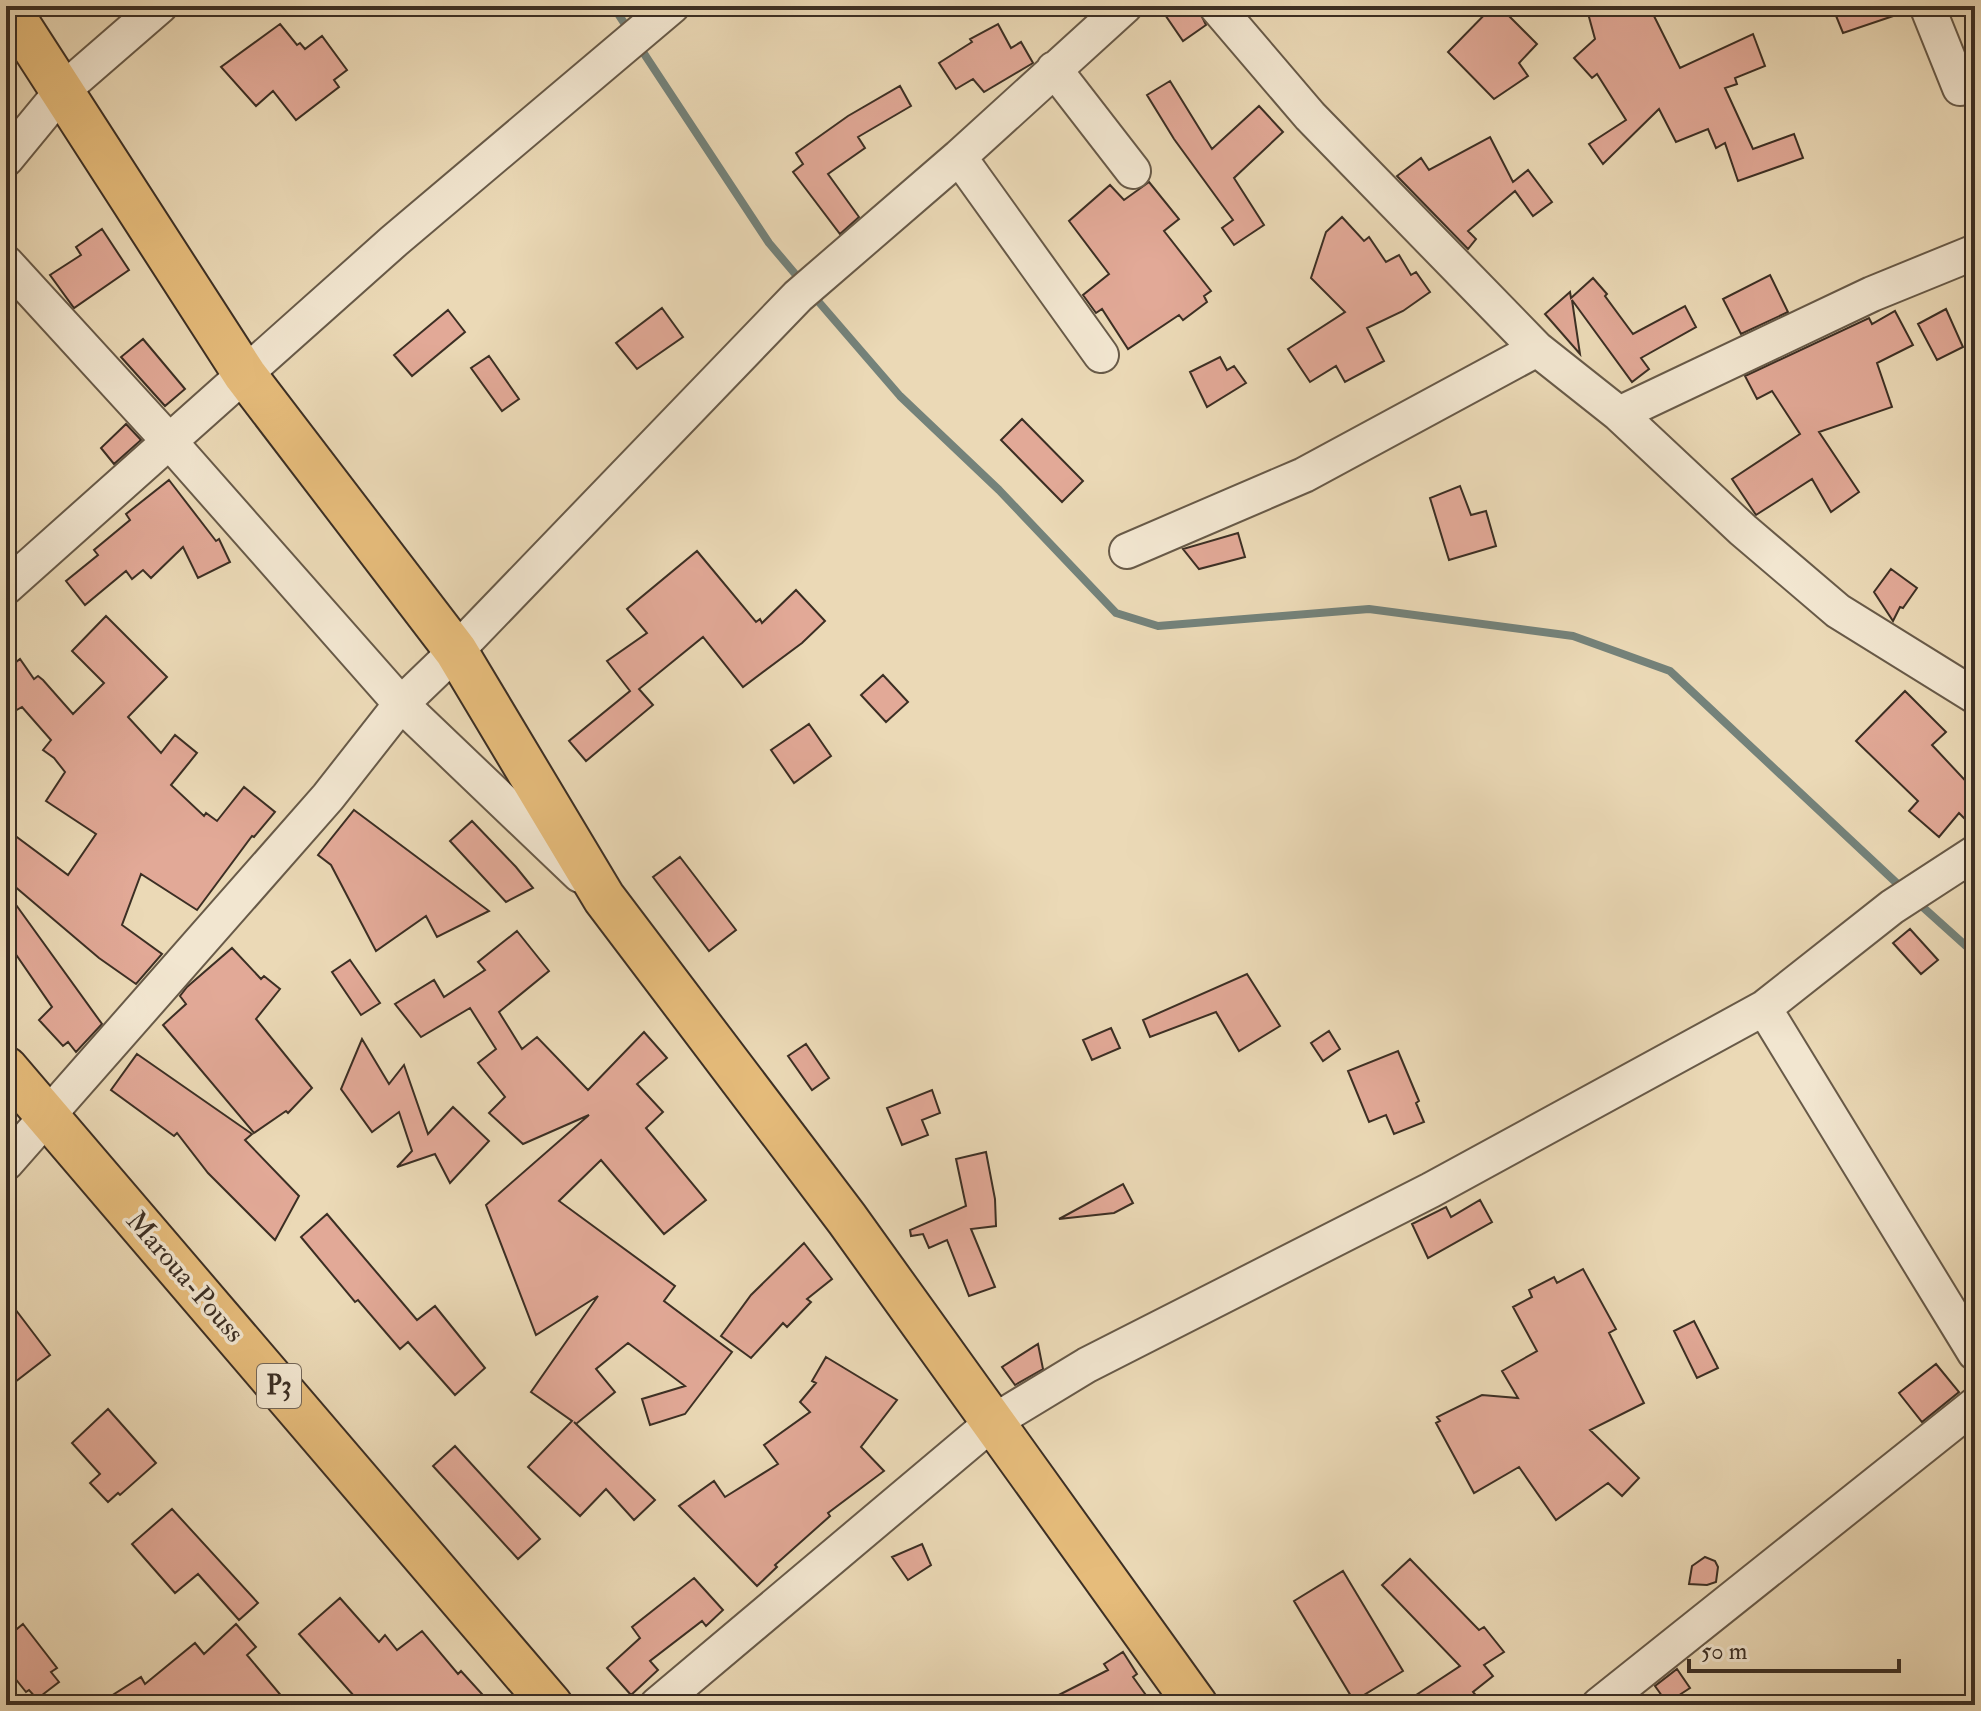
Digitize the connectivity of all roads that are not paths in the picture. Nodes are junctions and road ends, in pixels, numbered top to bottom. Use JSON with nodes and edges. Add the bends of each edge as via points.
{"nodes":[{"id":1,"x":7,"y":6,"type":"edge"},
{"id":2,"x":160,"y":6,"type":"edge"},
{"id":3,"x":672,"y":6,"type":"edge"},
{"id":4,"x":1125,"y":6,"type":"edge"},
{"id":5,"x":1216,"y":6,"type":"edge"},
{"id":6,"x":1927,"y":6,"type":"edge"},
{"id":7,"x":1054,"y":69,"type":"junction"},
{"id":8,"x":1960,"y":88,"type":"dead end"},
{"id":9,"x":62,"y":91,"type":"junction"},
{"id":10,"x":959,"y":157,"type":"junction"},
{"id":11,"x":6,"y":159,"type":"edge"},
{"id":12,"x":1133,"y":171,"type":"dead end"},
{"id":13,"x":1975,"y":252,"type":"edge"},
{"id":14,"x":6,"y":263,"type":"edge"},
{"id":15,"x":1537,"y":349,"type":"junction"},
{"id":16,"x":1101,"y":355,"type":"dead end"},
{"id":17,"x":245,"y":375,"type":"junction"},
{"id":18,"x":1619,"y":414,"type":"junction"},
{"id":19,"x":169,"y":441,"type":"junction"},
{"id":20,"x":1127,"y":551,"type":"dead end"},
{"id":21,"x":6,"y":587,"type":"edge"},
{"id":22,"x":456,"y":651,"type":"junction"},
{"id":23,"x":1975,"y":696,"type":"edge"},
{"id":24,"x":401,"y":704,"type":"junction"},
{"id":25,"x":1975,"y":853,"type":"edge"},
{"id":26,"x":604,"y":898,"type":"junction"},
{"id":27,"x":1764,"y":1008,"type":"junction"},
{"id":28,"x":6,"y":1068,"type":"edge"},
{"id":29,"x":47,"y":1115,"type":"junction"},
{"id":30,"x":6,"y":1163,"type":"edge"},
{"id":31,"x":1975,"y":1353,"type":"edge"},
{"id":32,"x":1975,"y":1405,"type":"edge"},
{"id":33,"x":993,"y":1422,"type":"junction"},
{"id":34,"x":551,"y":1705,"type":"edge"},
{"id":35,"x":657,"y":1705,"type":"edge"},
{"id":36,"x":1196,"y":1705,"type":"edge"},
{"id":37,"x":1599,"y":1705,"type":"edge"}],
"edges":[{"from":1,"to":9,"type":"main road"},
{"from":2,"to":9,"type":"street"},
{"from":3,"to":17,"type":"street"},
{"from":4,"to":7,"type":"street"},
{"from":5,"to":15,"type":"street","via":[[1310,116]]},
{"from":6,"to":8,"type":"street"},
{"from":7,"to":10,"type":"street"},
{"from":7,"to":12,"type":"street"},
{"from":9,"to":11,"type":"street"},
{"from":9,"to":17,"type":"main road"},
{"from":10,"to":16,"type":"street"},
{"from":10,"to":22,"type":"street","via":[[798,296]]},
{"from":13,"to":18,"type":"street","via":[[1872,294]]},
{"from":14,"to":19,"type":"street"},
{"from":15,"to":18,"type":"street"},
{"from":15,"to":20,"type":"street","via":[[1304,475]]},
{"from":17,"to":19,"type":"street"},
{"from":17,"to":22,"type":"main road"},
{"from":18,"to":23,"type":"street","via":[[1838,611]]},
{"from":19,"to":21,"type":"street"},
{"from":19,"to":24,"type":"street"},
{"from":22,"to":24,"type":"street"},
{"from":22,"to":26,"type":"main road"},
{"from":24,"to":26,"type":"street"},
{"from":24,"to":29,"type":"street","via":[[328,797]]},
{"from":25,"to":27,"type":"street","via":[[1892,907]]},
{"from":26,"to":33,"type":"main road"},
{"from":27,"to":31,"type":"street"},
{"from":27,"to":33,"type":"street","via":[[1431,1190],[1087,1365]]},
{"from":28,"to":29,"type":"main road","name":"Maroua-Pouss","number":"P3"},
{"from":29,"to":30,"type":"street"},
{"from":29,"to":34,"type":"main road","name":"Maroua-Pouss","number":"P3"},
{"from":32,"to":37,"type":"street"},
{"from":33,"to":35,"type":"street"},
{"from":33,"to":36,"type":"main road"}]}
